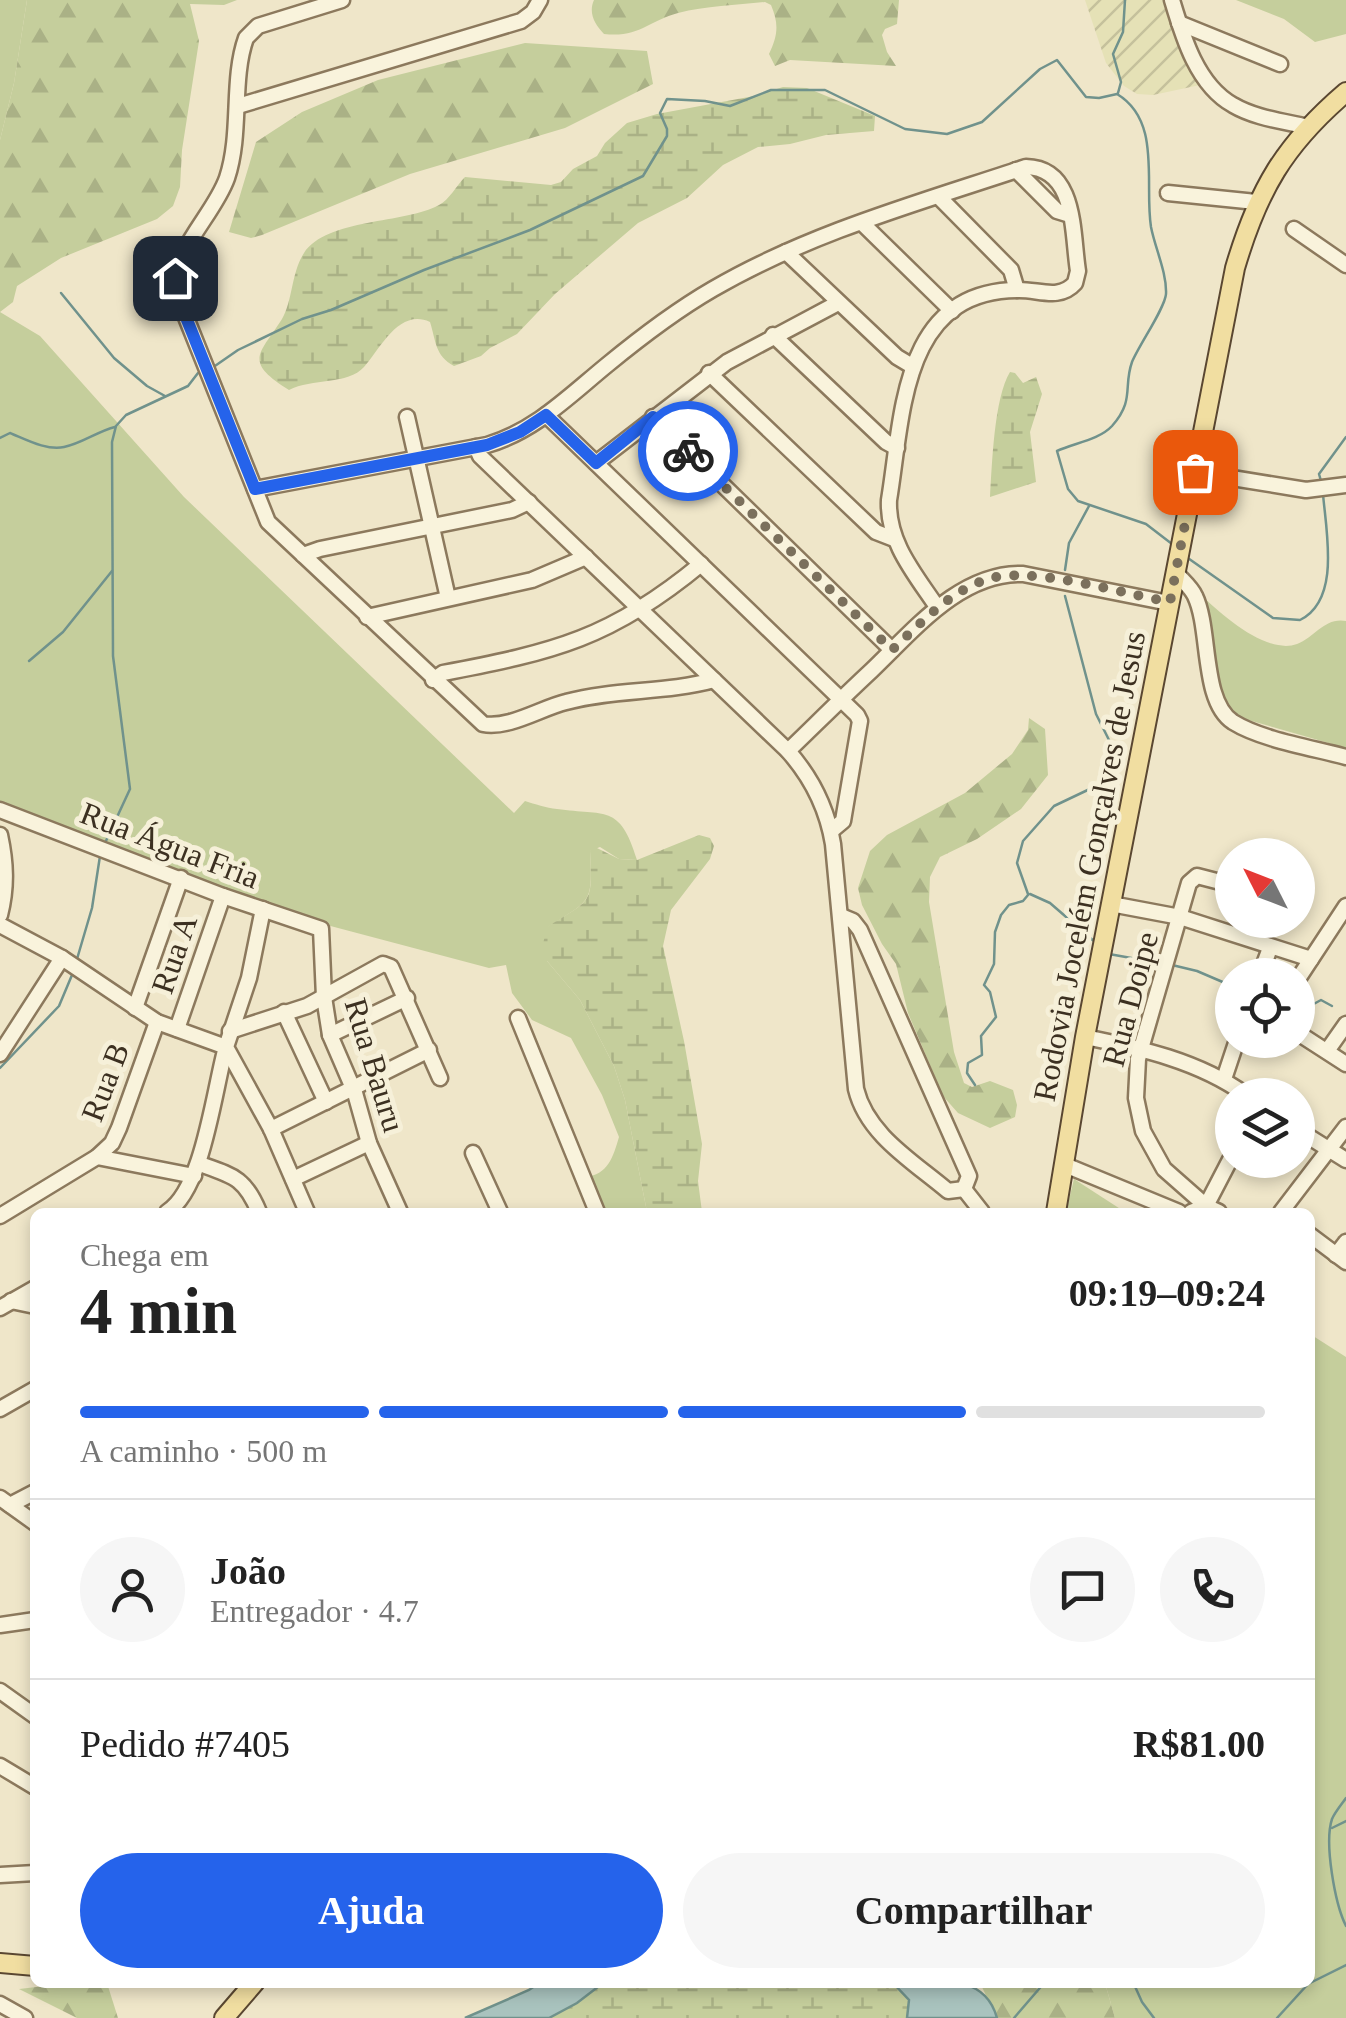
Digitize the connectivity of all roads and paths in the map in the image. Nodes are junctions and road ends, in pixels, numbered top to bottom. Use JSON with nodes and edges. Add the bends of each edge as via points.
{"nodes":[{"id":1,"x":342,"y":0,"type":"edge"},
{"id":2,"x":540,"y":0,"type":"edge"},
{"id":3,"x":1172,"y":0,"type":"edge"},
{"id":4,"x":1179,"y":23,"type":"junction"},
{"id":5,"x":1280,"y":64,"type":"dead end"},
{"id":6,"x":1342,"y":100,"type":"edge"},
{"id":7,"x":238,"y":106,"type":"junction"},
{"id":8,"x":1308,"y":127,"type":"junction"},
{"id":9,"x":1016,"y":170,"type":"junction"},
{"id":10,"x":1168,"y":193,"type":"dead end"},
{"id":11,"x":940,"y":196,"type":"junction"},
{"id":12,"x":1256,"y":202,"type":"junction"},
{"id":13,"x":1070,"y":215,"type":"junction"},
{"id":14,"x":862,"y":223,"type":"junction"},
{"id":15,"x":1294,"y":230,"type":"dead end"},
{"id":16,"x":786,"y":252,"type":"junction"},
{"id":17,"x":1346,"y":265,"type":"edge"},
{"id":18,"x":1017,"y":290,"type":"junction"},
{"id":19,"x":838,"y":303,"type":"junction"},
{"id":20,"x":952,"y":311,"type":"junction"},
{"id":21,"x":773,"y":335,"type":"junction"},
{"id":22,"x":912,"y":366,"type":"junction"},
{"id":23,"x":709,"y":373,"type":"junction"},
{"id":24,"x":546,"y":415,"type":"junction"},
{"id":25,"x":407,"y":417,"type":"dead end"},
{"id":26,"x":653,"y":417,"type":"junction"},
{"id":27,"x":476,"y":447,"type":"junction"},
{"id":28,"x":898,"y":448,"type":"junction"},
{"id":29,"x":416,"y":458,"type":"junction"},
{"id":30,"x":596,"y":463,"type":"junction"},
{"id":31,"x":1195,"y":472,"type":"junction"},
{"id":32,"x":1346,"y":485,"type":"edge"},
{"id":33,"x":255,"y":489,"type":"junction"},
{"id":34,"x":528,"y":502,"type":"junction"},
{"id":35,"x":432,"y":526,"type":"junction"},
{"id":36,"x":894,"y":539,"type":"junction"},
{"id":37,"x":303,"y":555,"type":"junction"},
{"id":38,"x":586,"y":557,"type":"junction"},
{"id":39,"x":700,"y":564,"type":"junction"},
{"id":40,"x":1176,"y":572,"type":"junction"},
{"id":41,"x":448,"y":598,"type":"junction"},
{"id":42,"x":1170,"y":602,"type":"junction"},
{"id":43,"x":937,"y":608,"type":"junction"},
{"id":44,"x":641,"y":610,"type":"junction"},
{"id":45,"x":368,"y":616,"type":"junction"},
{"id":46,"x":892,"y":650,"type":"junction"},
{"id":47,"x":434,"y":680,"type":"junction"},
{"id":48,"x":714,"y":680,"type":"junction"},
{"id":49,"x":842,"y":699,"type":"junction"},
{"id":50,"x":788,"y":751,"type":"junction"},
{"id":51,"x":1346,"y":757,"type":"edge"},
{"id":52,"x":0,"y":810,"type":"edge"},
{"id":53,"x":831,"y":831,"type":"junction"},
{"id":54,"x":0,"y":835,"type":"edge"},
{"id":55,"x":181,"y":878,"type":"junction"},
{"id":56,"x":1215,"y":880,"type":"edge"},
{"id":57,"x":223,"y":896,"type":"junction"},
{"id":58,"x":1111,"y":904,"type":"junction"},
{"id":59,"x":1346,"y":906,"type":"edge"},
{"id":60,"x":264,"y":909,"type":"junction"},
{"id":61,"x":0,"y":915,"type":"edge"},
{"id":62,"x":842,"y":916,"type":"junction"},
{"id":63,"x":1180,"y":917,"type":"junction"},
{"id":64,"x":0,"y":925,"type":"edge"},
{"id":65,"x":322,"y":928,"type":"joint"},
{"id":66,"x":1270,"y":948,"type":"junction"},
{"id":67,"x":62,"y":958,"type":"junction"},
{"id":68,"x":1266,"y":958,"type":"edge"},
{"id":69,"x":1307,"y":958,"type":"edge"},
{"id":70,"x":1312,"y":958,"type":"edge"},
{"id":71,"x":324,"y":997,"type":"junction"},
{"id":72,"x":407,"y":998,"type":"junction"},
{"id":73,"x":134,"y":1008,"type":"junction"},
{"id":74,"x":284,"y":1012,"type":"junction"},
{"id":75,"x":518,"y":1018,"type":"dead end"},
{"id":76,"x":157,"y":1022,"type":"junction"},
{"id":77,"x":1346,"y":1024,"type":"edge"},
{"id":78,"x":178,"y":1030,"type":"junction"},
{"id":79,"x":230,"y":1030,"type":"junction"},
{"id":80,"x":330,"y":1035,"type":"junction"},
{"id":81,"x":1085,"y":1037,"type":"junction"},
{"id":82,"x":1315,"y":1044,"type":"edge"},
{"id":83,"x":226,"y":1048,"type":"junction"},
{"id":84,"x":1141,"y":1048,"type":"junction"},
{"id":85,"x":429,"y":1050,"type":"junction"},
{"id":86,"x":1326,"y":1051,"type":"junction"},
{"id":87,"x":0,"y":1054,"type":"edge"},
{"id":88,"x":1346,"y":1064,"type":"edge"},
{"id":89,"x":440,"y":1078,"type":"dead end"},
{"id":90,"x":1221,"y":1078,"type":"edge"},
{"id":91,"x":353,"y":1088,"type":"junction"},
{"id":92,"x":326,"y":1102,"type":"junction"},
{"id":93,"x":1346,"y":1127,"type":"edge"},
{"id":94,"x":271,"y":1129,"type":"junction"},
{"id":95,"x":1315,"y":1141,"type":"edge"},
{"id":96,"x":369,"y":1143,"type":"junction"},
{"id":97,"x":1329,"y":1150,"type":"junction"},
{"id":98,"x":473,"y":1152,"type":"dead end"},
{"id":99,"x":97,"y":1158,"type":"junction"},
{"id":100,"x":1346,"y":1160,"type":"edge"},
{"id":101,"x":1065,"y":1165,"type":"junction"},
{"id":102,"x":197,"y":1170,"type":"junction"},
{"id":103,"x":1224,"y":1178,"type":"edge"},
{"id":104,"x":293,"y":1179,"type":"junction"},
{"id":105,"x":964,"y":1189,"type":"junction"},
{"id":106,"x":174,"y":1208,"type":"edge"},
{"id":107,"x":257,"y":1208,"type":"edge"},
{"id":108,"x":305,"y":1208,"type":"edge"},
{"id":109,"x":398,"y":1208,"type":"edge"},
{"id":110,"x":498,"y":1208,"type":"edge"},
{"id":111,"x":595,"y":1208,"type":"edge"},
{"id":112,"x":979,"y":1208,"type":"edge"},
{"id":113,"x":1057,"y":1208,"type":"edge"},
{"id":114,"x":1170,"y":1208,"type":"edge"},
{"id":115,"x":1211,"y":1208,"type":"edge"},
{"id":116,"x":1212,"y":1208,"type":"edge"},
{"id":117,"x":1283,"y":1208,"type":"edge"},
{"id":118,"x":0,"y":1216,"type":"edge"},
{"id":119,"x":1315,"y":1240,"type":"edge"},
{"id":120,"x":1346,"y":1242,"type":"edge"},
{"id":121,"x":1341,"y":1259,"type":"edge"},
{"id":122,"x":30,"y":1290,"type":"edge"},
{"id":123,"x":4,"y":1303,"type":"edge"},
{"id":124,"x":30,"y":1306,"type":"edge"},
{"id":125,"x":30,"y":1392,"type":"edge"},
{"id":126,"x":0,"y":1409,"type":"edge"},
{"id":127,"x":30,"y":1495,"type":"edge"},
{"id":128,"x":5,"y":1501,"type":"edge"},
{"id":129,"x":30,"y":1519,"type":"edge"},
{"id":130,"x":30,"y":1621,"type":"edge"},
{"id":131,"x":0,"y":1625,"type":"edge"},
{"id":132,"x":2,"y":1695,"type":"edge"},
{"id":133,"x":30,"y":1713,"type":"edge"},
{"id":134,"x":0,"y":1766,"type":"edge"},
{"id":135,"x":30,"y":1784,"type":"edge"},
{"id":136,"x":30,"y":1873,"type":"edge"},
{"id":137,"x":0,"y":1874,"type":"edge"},
{"id":138,"x":0,"y":1950,"type":"edge"},
{"id":139,"x":0,"y":1963,"type":"edge"},
{"id":140,"x":29,"y":1965,"type":"edge"},
{"id":141,"x":250,"y":1988,"type":"edge"},
{"id":142,"x":261,"y":1988,"type":"edge"},
{"id":143,"x":0,"y":2004,"type":"edge"},
{"id":144,"x":230,"y":2012,"type":"edge"},
{"id":145,"x":25,"y":2018,"type":"edge"}],
"edges":[{"from":1,"to":7,"type":"street","via":[[254,29],[244,43]]},
{"from":2,"to":7,"type":"street","via":[[521,21]]},
{"from":3,"to":4,"type":"street"},
{"from":4,"to":5,"type":"street"},
{"from":4,"to":8,"type":"street","via":[[1192,58],[1223,98],[1260,116]]},
{"from":6,"to":8,"type":"main road","name":"Rodovia Jocelém Gonçalves de Jesus"},
{"from":7,"to":33,"type":"street","via":[[226,179],[178,265],[175,284]]},
{"from":8,"to":12,"type":"main road","name":"Rodovia Jocelém Gonçalves de Jesus"},
{"from":9,"to":11,"type":"street"},
{"from":9,"to":13,"type":"street","via":[[1056,211]]},
{"from":9,"to":13,"type":"street","via":[[1034,167],[1054,175]]},
{"from":10,"to":12,"type":"street"},
{"from":11,"to":14,"type":"street"},
{"from":11,"to":18,"type":"street","via":[[1011,270]]},
{"from":12,"to":31,"type":"main road","name":"Rodovia Jocelém Gonçalves de Jesus"},
{"from":13,"to":18,"type":"street","via":[[1075,282],[1058,294]]},
{"from":14,"to":16,"type":"street"},
{"from":14,"to":20,"type":"street"},
{"from":15,"to":17,"type":"street"},
{"from":16,"to":19,"type":"street"},
{"from":16,"to":24,"type":"street","via":[[673,314]]},
{"from":18,"to":20,"type":"street","via":[[979,297]]},
{"from":19,"to":21,"type":"street"},
{"from":19,"to":22,"type":"street"},
{"from":20,"to":22,"type":"street"},
{"from":21,"to":23,"type":"street"},
{"from":21,"to":28,"type":"street"},
{"from":22,"to":28,"type":"street"},
{"from":23,"to":26,"type":"street"},
{"from":23,"to":36,"type":"street","via":[[876,532]]},
{"from":24,"to":27,"type":"street","via":[[509,438]]},
{"from":24,"to":30,"type":"street"},
{"from":25,"to":29,"type":"street"},
{"from":26,"to":30,"type":"street"},
{"from":26,"to":46,"type":"street"},
{"from":27,"to":29,"type":"street"},
{"from":27,"to":34,"type":"street"},
{"from":28,"to":36,"type":"street","via":[[888,510]]},
{"from":29,"to":33,"type":"street"},
{"from":29,"to":35,"type":"street"},
{"from":30,"to":39,"type":"street"},
{"from":31,"to":32,"type":"street","via":[[1306,490]]},
{"from":31,"to":40,"type":"main road","name":"Rodovia Jocelém Gonçalves de Jesus"},
{"from":33,"to":37,"type":"street","via":[[268,522]]},
{"from":34,"to":35,"type":"street"},
{"from":34,"to":38,"type":"street"},
{"from":35,"to":37,"type":"street"},
{"from":35,"to":41,"type":"street"},
{"from":36,"to":43,"type":"street"},
{"from":37,"to":45,"type":"street"},
{"from":38,"to":41,"type":"street","via":[[532,580]]},
{"from":38,"to":44,"type":"street"},
{"from":39,"to":44,"type":"street"},
{"from":39,"to":49,"type":"street"},
{"from":40,"to":42,"type":"main road","name":"Rodovia Jocelém Gonçalves de Jesus"},
{"from":40,"to":51,"type":"street","via":[[1196,597],[1222,712],[1249,728]]},
{"from":41,"to":45,"type":"street"},
{"from":42,"to":43,"type":"street","via":[[1015,574],[981,581]]},
{"from":42,"to":58,"type":"main road","name":"Rodovia Jocelém Gonçalves de Jesus"},
{"from":43,"to":46,"type":"street"},
{"from":44,"to":47,"type":"street","via":[[576,642]]},
{"from":44,"to":48,"type":"street"},
{"from":45,"to":47,"type":"street"},
{"from":46,"to":49,"type":"street"},
{"from":47,"to":48,"type":"street","via":[[473,718],[494,726],[588,696]]},
{"from":48,"to":50,"type":"street"},
{"from":49,"to":50,"type":"street"},
{"from":49,"to":53,"type":"street","via":[[860,721],[843,822]]},
{"from":50,"to":53,"type":"street","via":[[812,783]]},
{"from":52,"to":55,"type":"street","name":"Rua Água Fria"},
{"from":53,"to":62,"type":"street"},
{"from":54,"to":61,"type":"street"},
{"from":55,"to":57,"type":"street","name":"Rua Água Fria"},
{"from":55,"to":73,"type":"street","name":"Rua B"},
{"from":56,"to":63,"type":"street","name":"Rua Doipe","via":[[1197,876]]},
{"from":57,"to":60,"type":"street","name":"Rua Água Fria"},
{"from":57,"to":78,"type":"street","name":"Rua A"},
{"from":58,"to":63,"type":"street"},
{"from":58,"to":81,"type":"main road","name":"Rodovia Jocelém Gonçalves de Jesus"},
{"from":59,"to":70,"type":"street"},
{"from":60,"to":65,"type":"street","name":"Rua Água Fria"},
{"from":60,"to":79,"type":"street"},
{"from":62,"to":105,"type":"street","via":[[860,930],[969,1176]]},
{"from":62,"to":105,"type":"street","via":[[861,1106],[880,1134],[948,1191]]},
{"from":63,"to":66,"type":"street"},
{"from":63,"to":84,"type":"street","name":"Rua Doipe"},
{"from":64,"to":67,"type":"street"},
{"from":65,"to":71,"type":"street","name":"Rua Bauru"},
{"from":66,"to":68,"type":"street"},
{"from":66,"to":69,"type":"street"},
{"from":67,"to":73,"type":"street"},
{"from":67,"to":87,"type":"street"},
{"from":71,"to":72,"type":"street","via":[[383,964],[391,966]]},
{"from":71,"to":74,"type":"street"},
{"from":71,"to":80,"type":"street","name":"Rua Bauru"},
{"from":72,"to":80,"type":"street"},
{"from":72,"to":85,"type":"street"},
{"from":73,"to":76,"type":"street"},
{"from":74,"to":79,"type":"street"},
{"from":74,"to":92,"type":"street"},
{"from":75,"to":111,"type":"street"},
{"from":76,"to":78,"type":"street"},
{"from":76,"to":99,"type":"street","name":"Rua B","via":[[119,1128]]},
{"from":77,"to":86,"type":"street"},
{"from":78,"to":83,"type":"street"},
{"from":79,"to":83,"type":"street"},
{"from":80,"to":91,"type":"street","name":"Rua Bauru"},
{"from":81,"to":84,"type":"street"},
{"from":81,"to":101,"type":"main road","name":"Rodovia Jocelém Gonçalves de Jesus"},
{"from":82,"to":86,"type":"street"},
{"from":83,"to":94,"type":"street"},
{"from":83,"to":102,"type":"street"},
{"from":84,"to":90,"type":"street"},
{"from":84,"to":115,"type":"street","name":"Rua Doipe","via":[[1135,1089],[1142,1131],[1164,1169]]},
{"from":85,"to":89,"type":"street"},
{"from":85,"to":91,"type":"street"},
{"from":86,"to":88,"type":"street"},
{"from":91,"to":92,"type":"street"},
{"from":91,"to":96,"type":"street","name":"Rua Bauru"},
{"from":92,"to":94,"type":"street"},
{"from":93,"to":97,"type":"street"},
{"from":94,"to":104,"type":"street"},
{"from":95,"to":97,"type":"street"},
{"from":96,"to":104,"type":"street"},
{"from":96,"to":109,"type":"street","name":"Rua Bauru"},
{"from":97,"to":100,"type":"street"},
{"from":97,"to":117,"type":"street"},
{"from":98,"to":110,"type":"street"},
{"from":99,"to":102,"type":"street"},
{"from":99,"to":118,"type":"street"},
{"from":101,"to":113,"type":"main road","name":"Rodovia Jocelém Gonçalves de Jesus"},
{"from":101,"to":114,"type":"street"},
{"from":102,"to":106,"type":"street"},
{"from":102,"to":107,"type":"street","via":[[238,1178]]},
{"from":103,"to":116,"type":"street"},
{"from":104,"to":108,"type":"street"},
{"from":105,"to":112,"type":"street"},
{"from":119,"to":121,"type":"street"},
{"from":120,"to":121,"type":"street"},
{"from":122,"to":123,"type":"street"},
{"from":123,"to":124,"type":"street"},
{"from":125,"to":126,"type":"street"},
{"from":127,"to":128,"type":"street"},
{"from":128,"to":129,"type":"street"},
{"from":130,"to":131,"type":"street"},
{"from":132,"to":133,"type":"street"},
{"from":134,"to":135,"type":"street"},
{"from":136,"to":137,"type":"street"},
{"from":138,"to":140,"type":"street"},
{"from":139,"to":140,"type":"main road"},
{"from":141,"to":144,"type":"main road"},
{"from":142,"to":144,"type":"main road"},
{"from":143,"to":145,"type":"street"}]}
